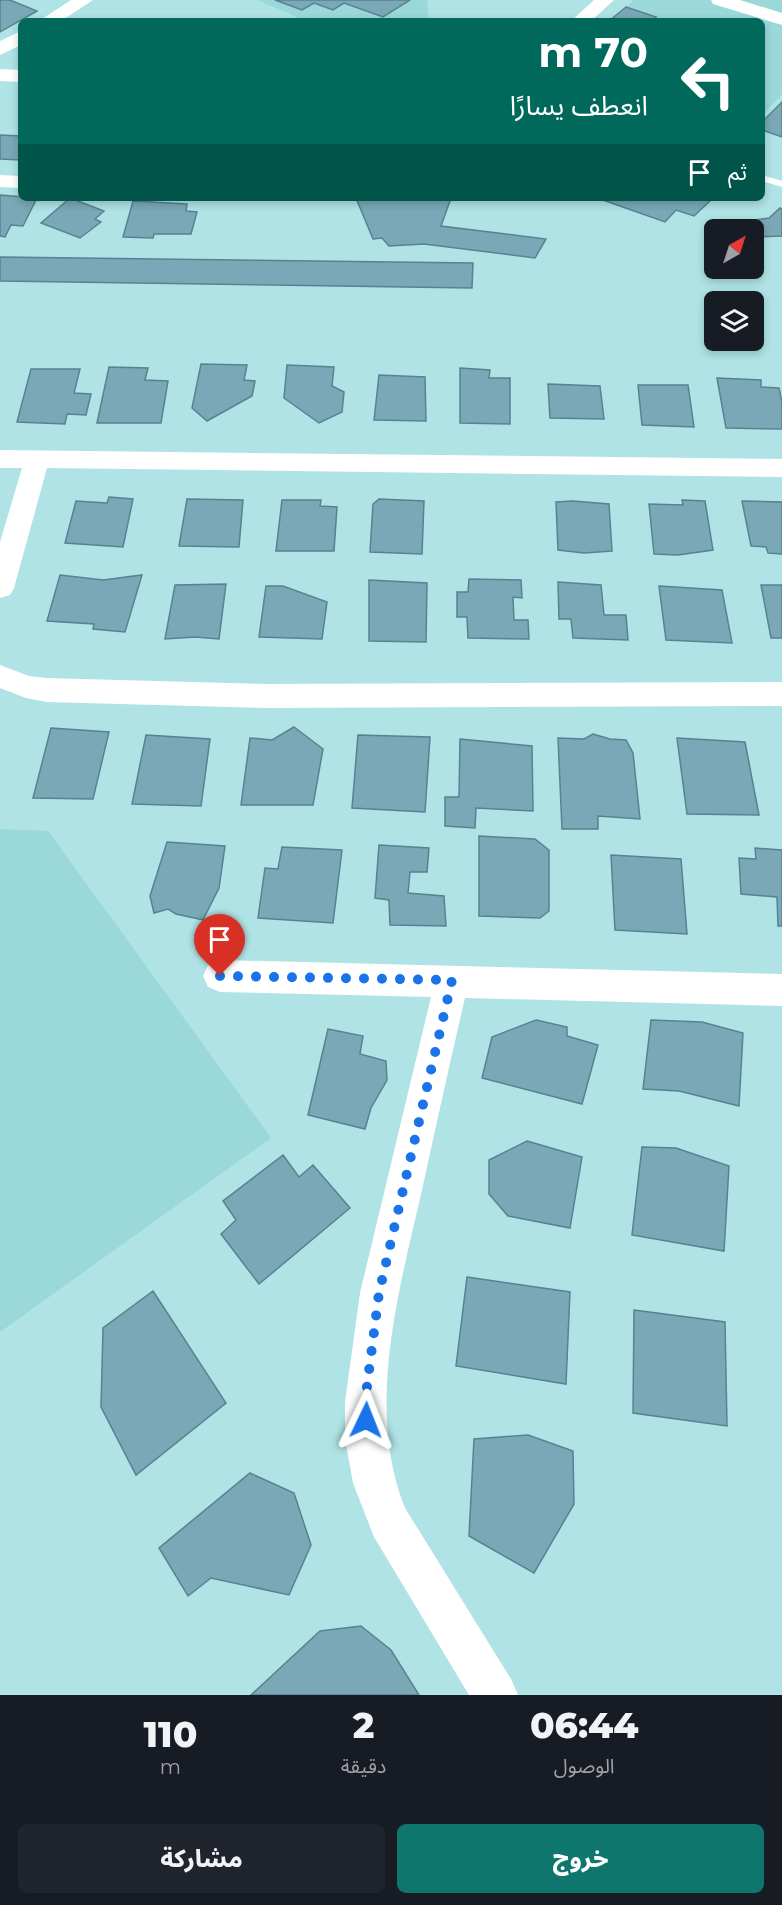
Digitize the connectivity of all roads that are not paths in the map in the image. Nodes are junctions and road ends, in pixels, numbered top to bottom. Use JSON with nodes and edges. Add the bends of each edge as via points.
{"nodes":[{"id":1,"x":84,"y":0,"type":"edge"},
{"id":2,"x":605,"y":0,"type":"edge"},
{"id":3,"x":720,"y":0,"type":"edge"},
{"id":4,"x":53,"y":18,"type":"edge"},
{"id":5,"x":584,"y":18,"type":"edge"},
{"id":6,"x":782,"y":19,"type":"edge"},
{"id":7,"x":18,"y":39,"type":"edge"},
{"id":8,"x":0,"y":49,"type":"edge"},
{"id":9,"x":0,"y":75,"type":"edge"},
{"id":10,"x":18,"y":76,"type":"edge"},
{"id":11,"x":765,"y":179,"type":"edge"},
{"id":12,"x":0,"y":181,"type":"edge"},
{"id":13,"x":18,"y":182,"type":"edge"},
{"id":14,"x":782,"y":184,"type":"edge"},
{"id":15,"x":0,"y":459,"type":"edge"},
{"id":16,"x":37,"y":459,"type":"junction"},
{"id":17,"x":782,"y":468,"type":"edge"},
{"id":18,"x":0,"y":588,"type":"edge"},
{"id":19,"x":0,"y":676,"type":"edge"},
{"id":20,"x":782,"y":694,"type":"edge"},
{"id":21,"x":220,"y":976,"type":"dead end"},
{"id":22,"x":452,"y":980,"type":"junction"},
{"id":23,"x":782,"y":990,"type":"edge"},
{"id":24,"x":495,"y":1695,"type":"edge"}],
"edges":[{"from":1,"to":4,"type":"street"},
{"from":2,"to":5,"type":"street"},
{"from":3,"to":6,"type":"main road"},
{"from":7,"to":8,"type":"street"},
{"from":9,"to":10,"type":"street"},
{"from":11,"to":14,"type":"lane"},
{"from":12,"to":13,"type":"street"},
{"from":15,"to":16,"type":"street"},
{"from":16,"to":17,"type":"street"},
{"from":16,"to":18,"type":"street"},
{"from":19,"to":20,"type":"street","via":[[26,687],[48,690],[266,696]]},
{"from":21,"to":22,"type":"street"},
{"from":22,"to":23,"type":"street"},
{"from":22,"to":24,"type":"street","via":[[379,1293],[365,1402],[366,1439],[374,1483],[389,1522]]}]}
